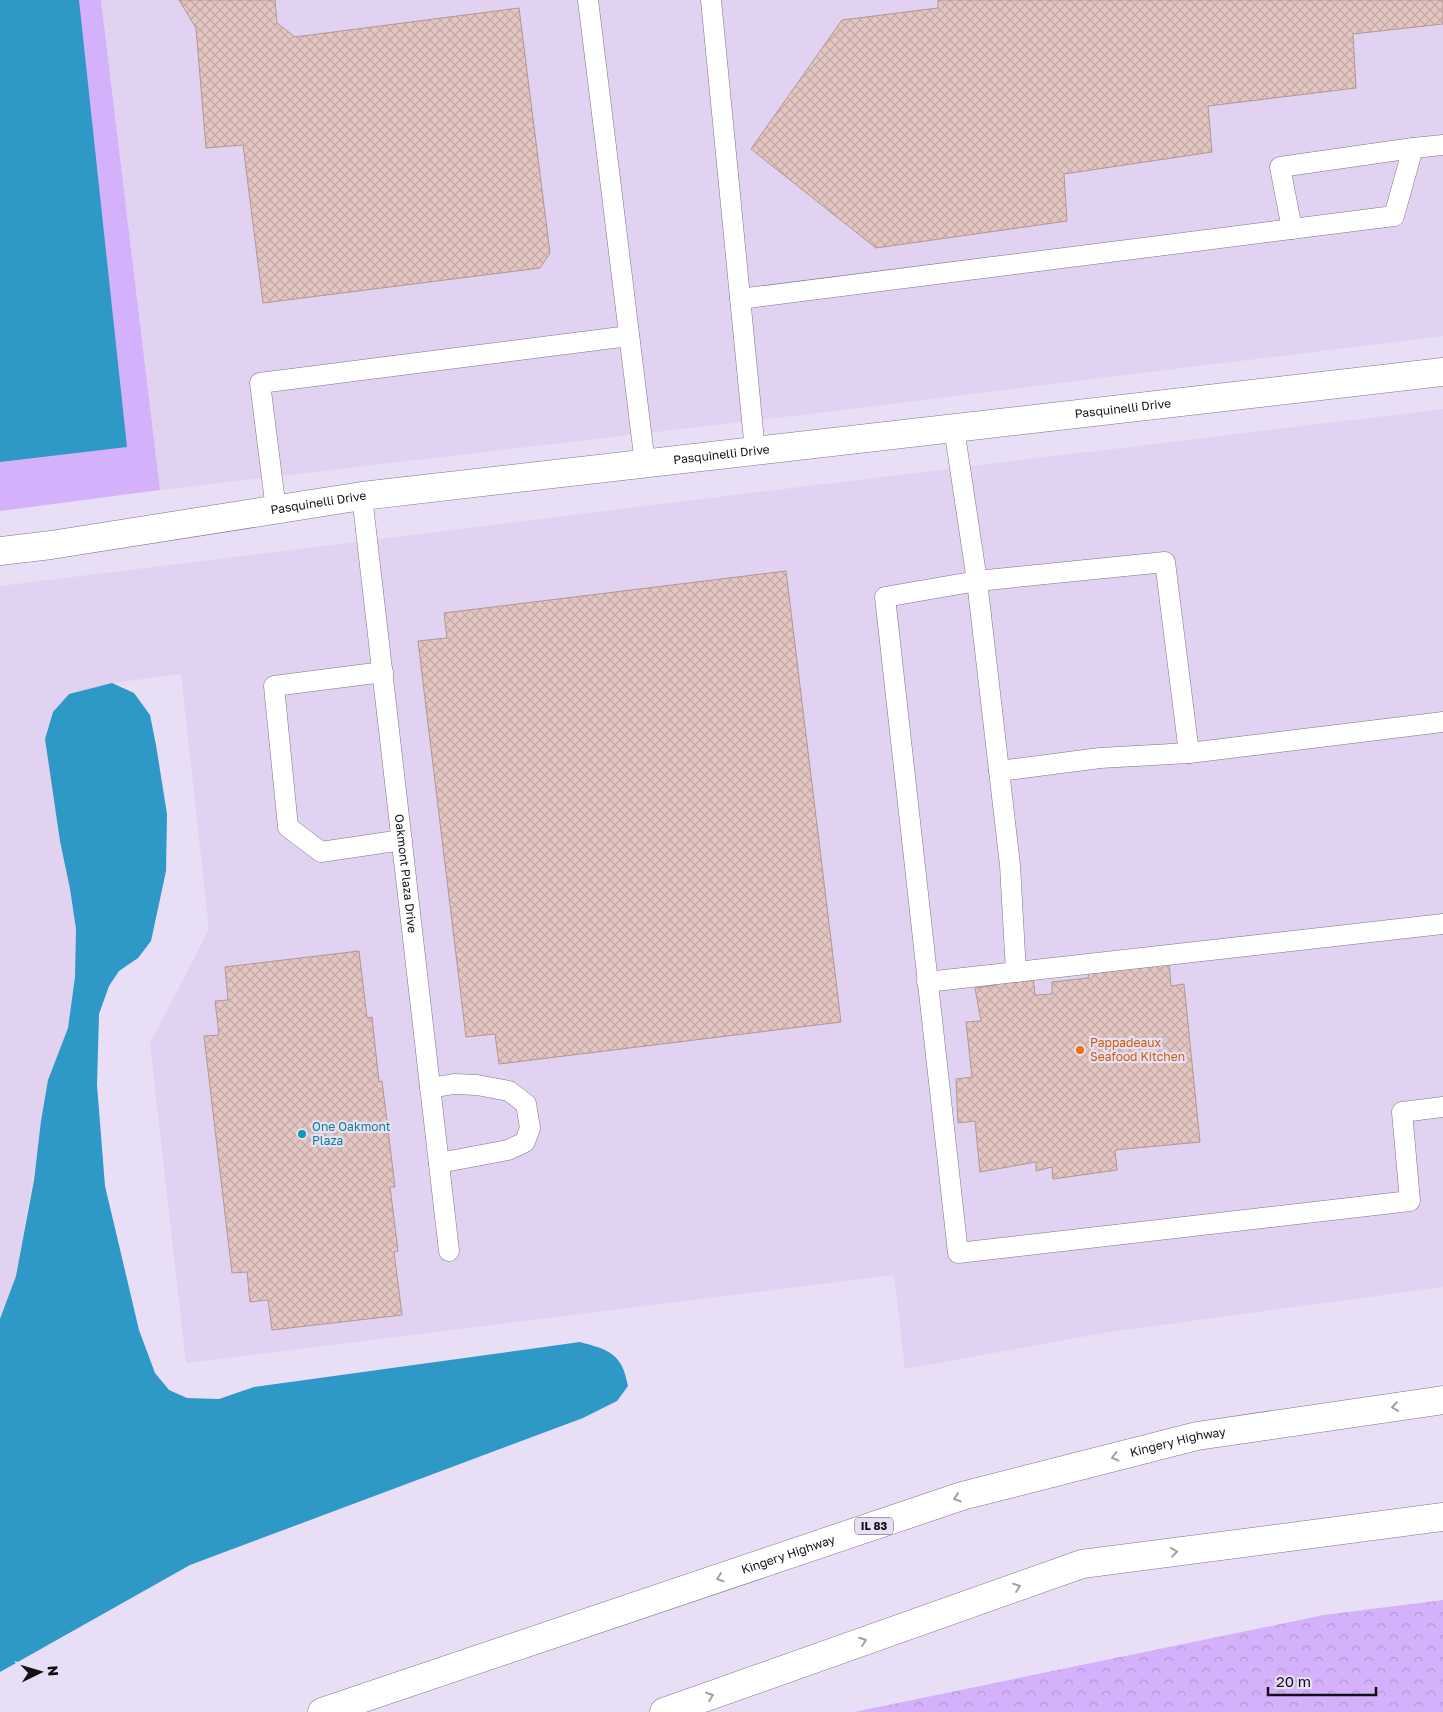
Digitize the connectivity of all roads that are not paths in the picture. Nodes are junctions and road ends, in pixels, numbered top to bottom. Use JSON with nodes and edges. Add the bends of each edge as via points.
{"nodes":[{"id":1,"x":588,"y":0,"type":"edge"},
{"id":2,"x":711,"y":0,"type":"edge"},
{"id":3,"x":1443,"y":145,"type":"edge"},
{"id":4,"x":1413,"y":148,"type":"junction"},
{"id":5,"x":1292,"y":229,"type":"junction"},
{"id":6,"x":740,"y":299,"type":"junction"},
{"id":7,"x":629,"y":336,"type":"junction"},
{"id":8,"x":1443,"y":372,"type":"edge"},
{"id":9,"x":954,"y":428,"type":"junction"},
{"id":10,"x":755,"y":451,"type":"junction"},
{"id":11,"x":645,"y":464,"type":"junction"},
{"id":12,"x":362,"y":496,"type":"junction"},
{"id":13,"x":276,"y":510,"type":"junction"},
{"id":14,"x":0,"y":551,"type":"edge"},
{"id":15,"x":977,"y":581,"type":"junction"},
{"id":16,"x":383,"y":672,"type":"junction"},
{"id":17,"x":1443,"y":722,"type":"edge"},
{"id":18,"x":1189,"y":752,"type":"junction"},
{"id":19,"x":999,"y":771,"type":"junction"},
{"id":20,"x":402,"y":840,"type":"junction"},
{"id":21,"x":1443,"y":924,"type":"edge"},
{"id":22,"x":1016,"y":972,"type":"junction"},
{"id":23,"x":928,"y":982,"type":"junction"},
{"id":24,"x":430,"y":1088,"type":"junction"},
{"id":25,"x":1443,"y":1107,"type":"edge"},
{"id":26,"x":439,"y":1164,"type":"junction"},
{"id":27,"x":449,"y":1250,"type":"dead end"},
{"id":28,"x":1443,"y":1400,"type":"edge"},
{"id":29,"x":1443,"y":1517,"type":"edge"},
{"id":30,"x":322,"y":1712,"type":"edge"},
{"id":31,"x":664,"y":1712,"type":"edge"}],
"edges":[{"from":1,"to":7,"type":"lane"},
{"from":2,"to":6,"type":"lane"},
{"from":3,"to":4,"type":"lane"},
{"from":4,"to":5,"type":"lane","via":[[1394,216]]},
{"from":4,"to":5,"type":"lane","via":[[1280,167]]},
{"from":5,"to":6,"type":"lane"},
{"from":6,"to":10,"type":"lane"},
{"from":7,"to":11,"type":"lane"},
{"from":7,"to":13,"type":"lane","via":[[260,383]]},
{"from":8,"to":9,"type":"main road","name":"Pasquinelli Drive"},
{"from":9,"to":10,"type":"main road","name":"Pasquinelli Drive"},
{"from":9,"to":15,"type":"lane"},
{"from":10,"to":11,"type":"main road","name":"Pasquinelli Drive"},
{"from":11,"to":12,"type":"main road","name":"Pasquinelli Drive"},
{"from":12,"to":13,"type":"main road","name":"Pasquinelli Drive"},
{"from":12,"to":16,"type":"lane","name":"Oakmont Plaza Drive"},
{"from":13,"to":14,"type":"main road","name":"Pasquinelli Drive"},
{"from":15,"to":18,"type":"lane","via":[[1165,562]]},
{"from":15,"to":19,"type":"lane"},
{"from":15,"to":23,"type":"lane","via":[[885,597]]},
{"from":16,"to":20,"type":"lane","name":"Oakmont Plaza Drive"},
{"from":16,"to":20,"type":"lane","via":[[274,686],[288,827],[321,852]]},
{"from":17,"to":18,"type":"lane"},
{"from":18,"to":19,"type":"lane","via":[[1100,758]]},
{"from":19,"to":22,"type":"lane","via":[[1010,865]]},
{"from":20,"to":24,"type":"lane","name":"Oakmont Plaza Drive"},
{"from":21,"to":22,"type":"lane"},
{"from":22,"to":23,"type":"lane"},
{"from":23,"to":25,"type":"lane","via":[[958,1253],[1410,1201],[1402,1112]]},
{"from":24,"to":26,"type":"lane","name":"Oakmont Plaza Drive"},
{"from":24,"to":26,"type":"lane","via":[[454,1084],[509,1091],[526,1104],[530,1128],[524,1142],[508,1150]]},
{"from":26,"to":27,"type":"lane","name":"Oakmont Plaza Drive"},
{"from":28,"to":30,"type":"main road","name":"Kingery Highway","number":"IL 83","one_way":true,"via":[[1197,1436],[962,1496]]},
{"from":31,"to":29,"type":"main road","one_way":true,"via":[[1082,1564]]}]}
